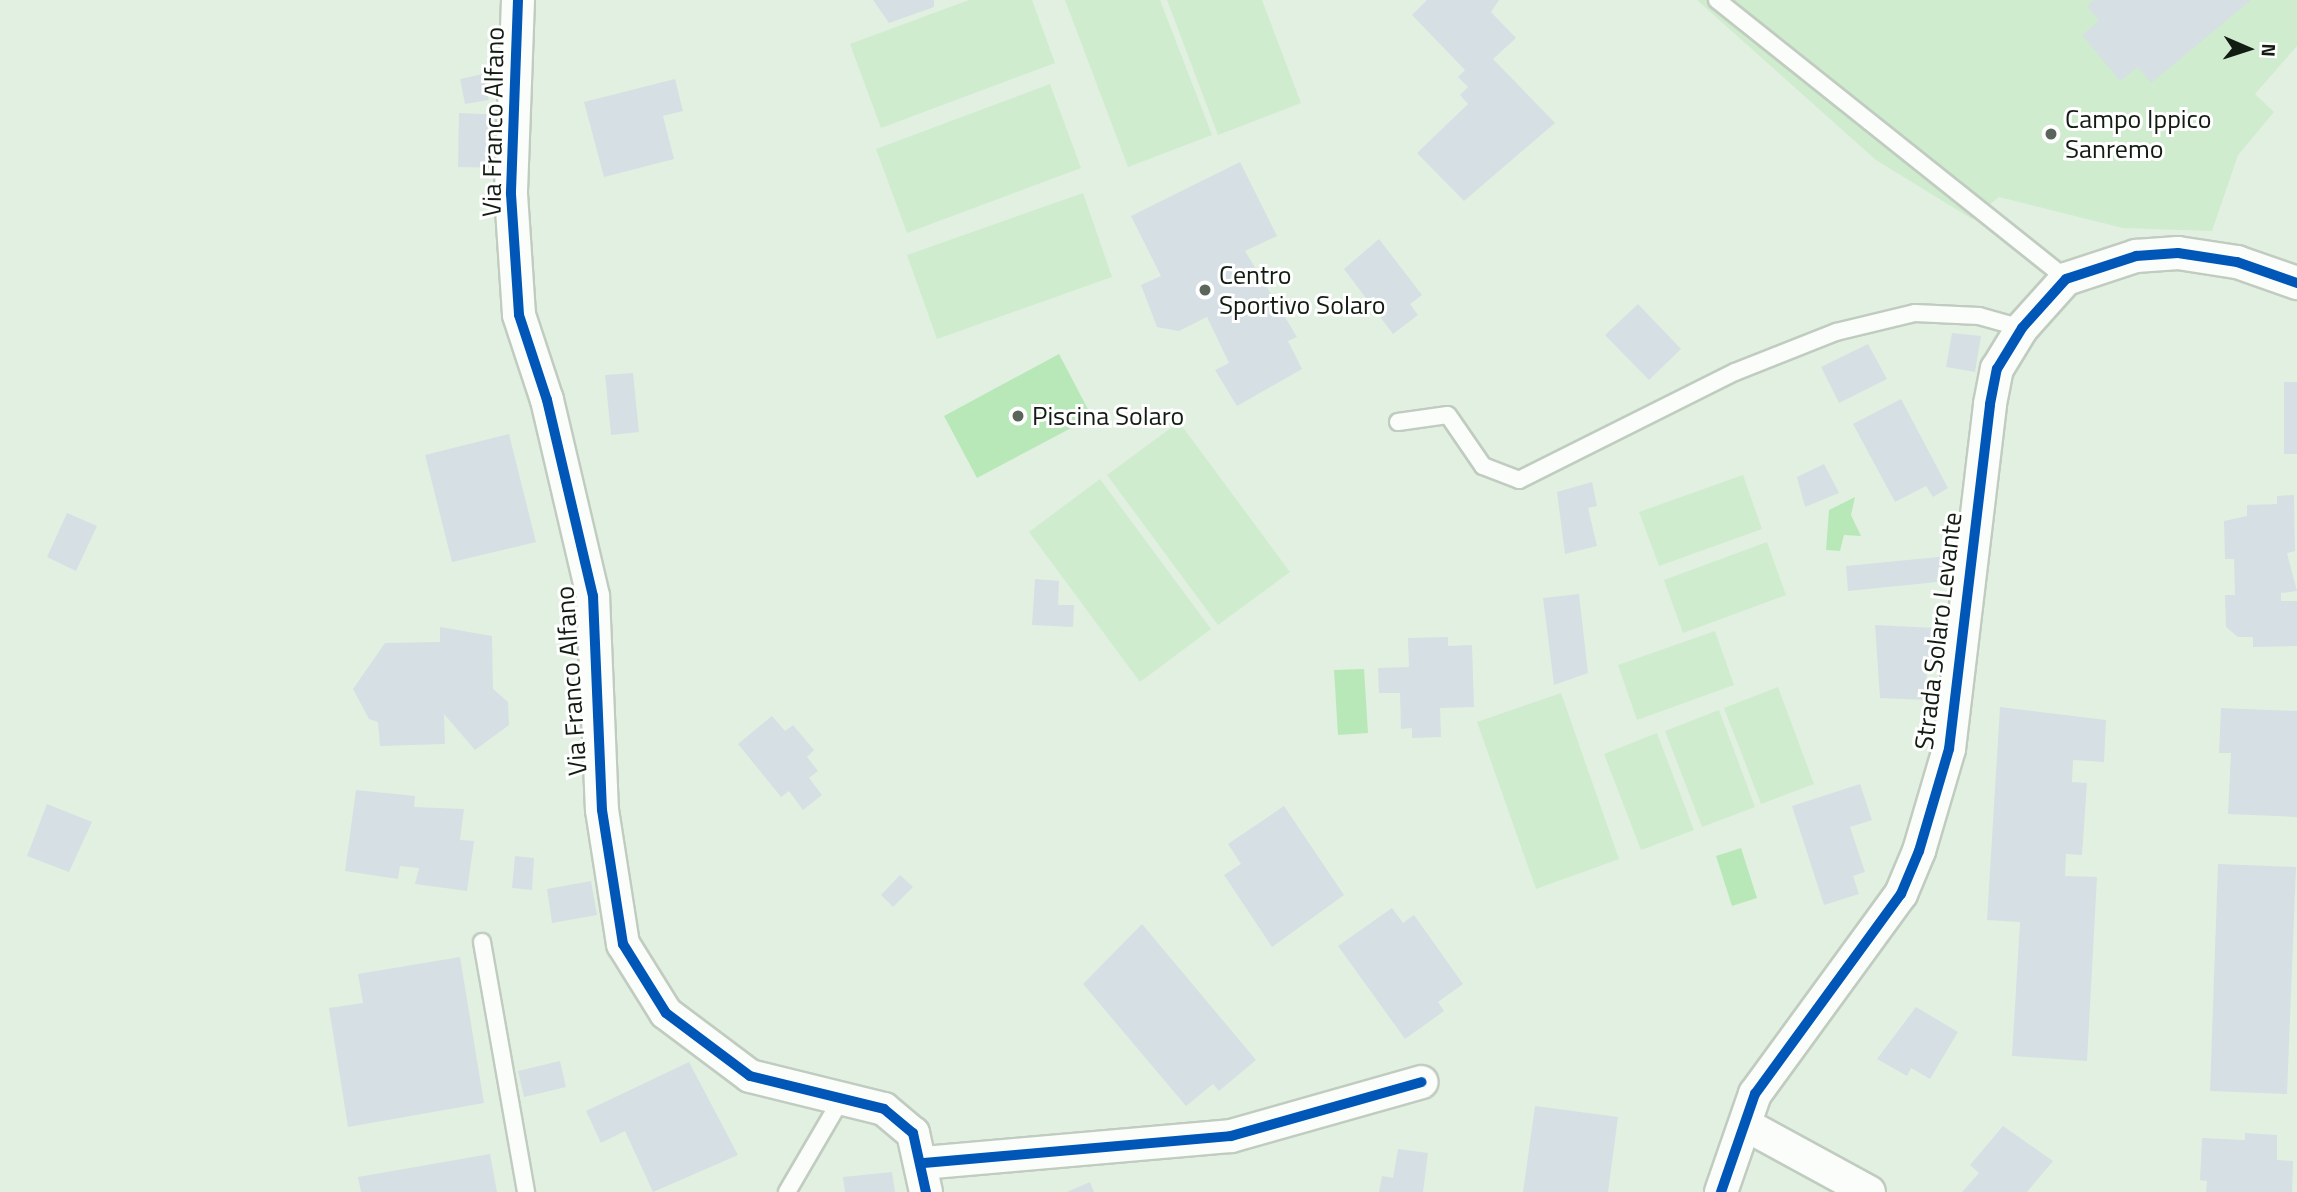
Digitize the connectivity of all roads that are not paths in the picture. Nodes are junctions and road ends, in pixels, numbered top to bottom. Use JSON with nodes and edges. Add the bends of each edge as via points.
{"nodes":[{"id":1,"x":518,"y":0,"type":"edge"},
{"id":2,"x":1717,"y":0,"type":"edge"},
{"id":3,"x":2291,"y":271,"type":"edge"},
{"id":4,"x":2066,"y":279,"type":"junction"},
{"id":5,"x":2022,"y":328,"type":"junction"},
{"id":6,"x":1398,"y":422,"type":"dead end"},
{"id":7,"x":482,"y":942,"type":"dead end"},
{"id":8,"x":1422,"y":1082,"type":"dead end"},
{"id":9,"x":842,"y":1098,"type":"junction"},
{"id":10,"x":1746,"y":1125,"type":"junction"},
{"id":11,"x":924,"y":1177,"type":"edge"},
{"id":12,"x":526,"y":1192,"type":"edge"},
{"id":13,"x":787,"y":1192,"type":"edge"},
{"id":14,"x":1721,"y":1192,"type":"edge"},
{"id":15,"x":1869,"y":1192,"type":"edge"}],
"edges":[{"from":1,"to":9,"type":"street","name":"Via Franco Alfano","via":[[511,194],[519,315],[547,400],[593,596],[602,810],[623,944],[666,1013],[750,1076]]},
{"from":2,"to":4,"type":"lane"},
{"from":3,"to":4,"type":"street","name":"Strada Solaro Levante","via":[[2178,253],[2136,256]]},
{"from":4,"to":5,"type":"street","name":"Strada Solaro Levante"},
{"from":5,"to":6,"type":"lane","via":[[1979,316],[1915,313],[1836,332],[1735,372],[1519,480],[1483,466],[1448,415]]},
{"from":5,"to":10,"type":"street","name":"Strada Solaro Levante","via":[[1997,369],[1990,404],[1949,749],[1919,851],[1901,894],[1755,1094]]},
{"from":7,"to":12,"type":"lane"},
{"from":8,"to":11,"type":"street","via":[[1231,1136]]},
{"from":9,"to":11,"type":"street","name":"Via Franco Alfano","via":[[884,1109],[913,1133]]},
{"from":9,"to":13,"type":"lane"},
{"from":10,"to":14,"type":"street","name":"Strada Solaro Levante"},
{"from":10,"to":15,"type":"street"}]}
